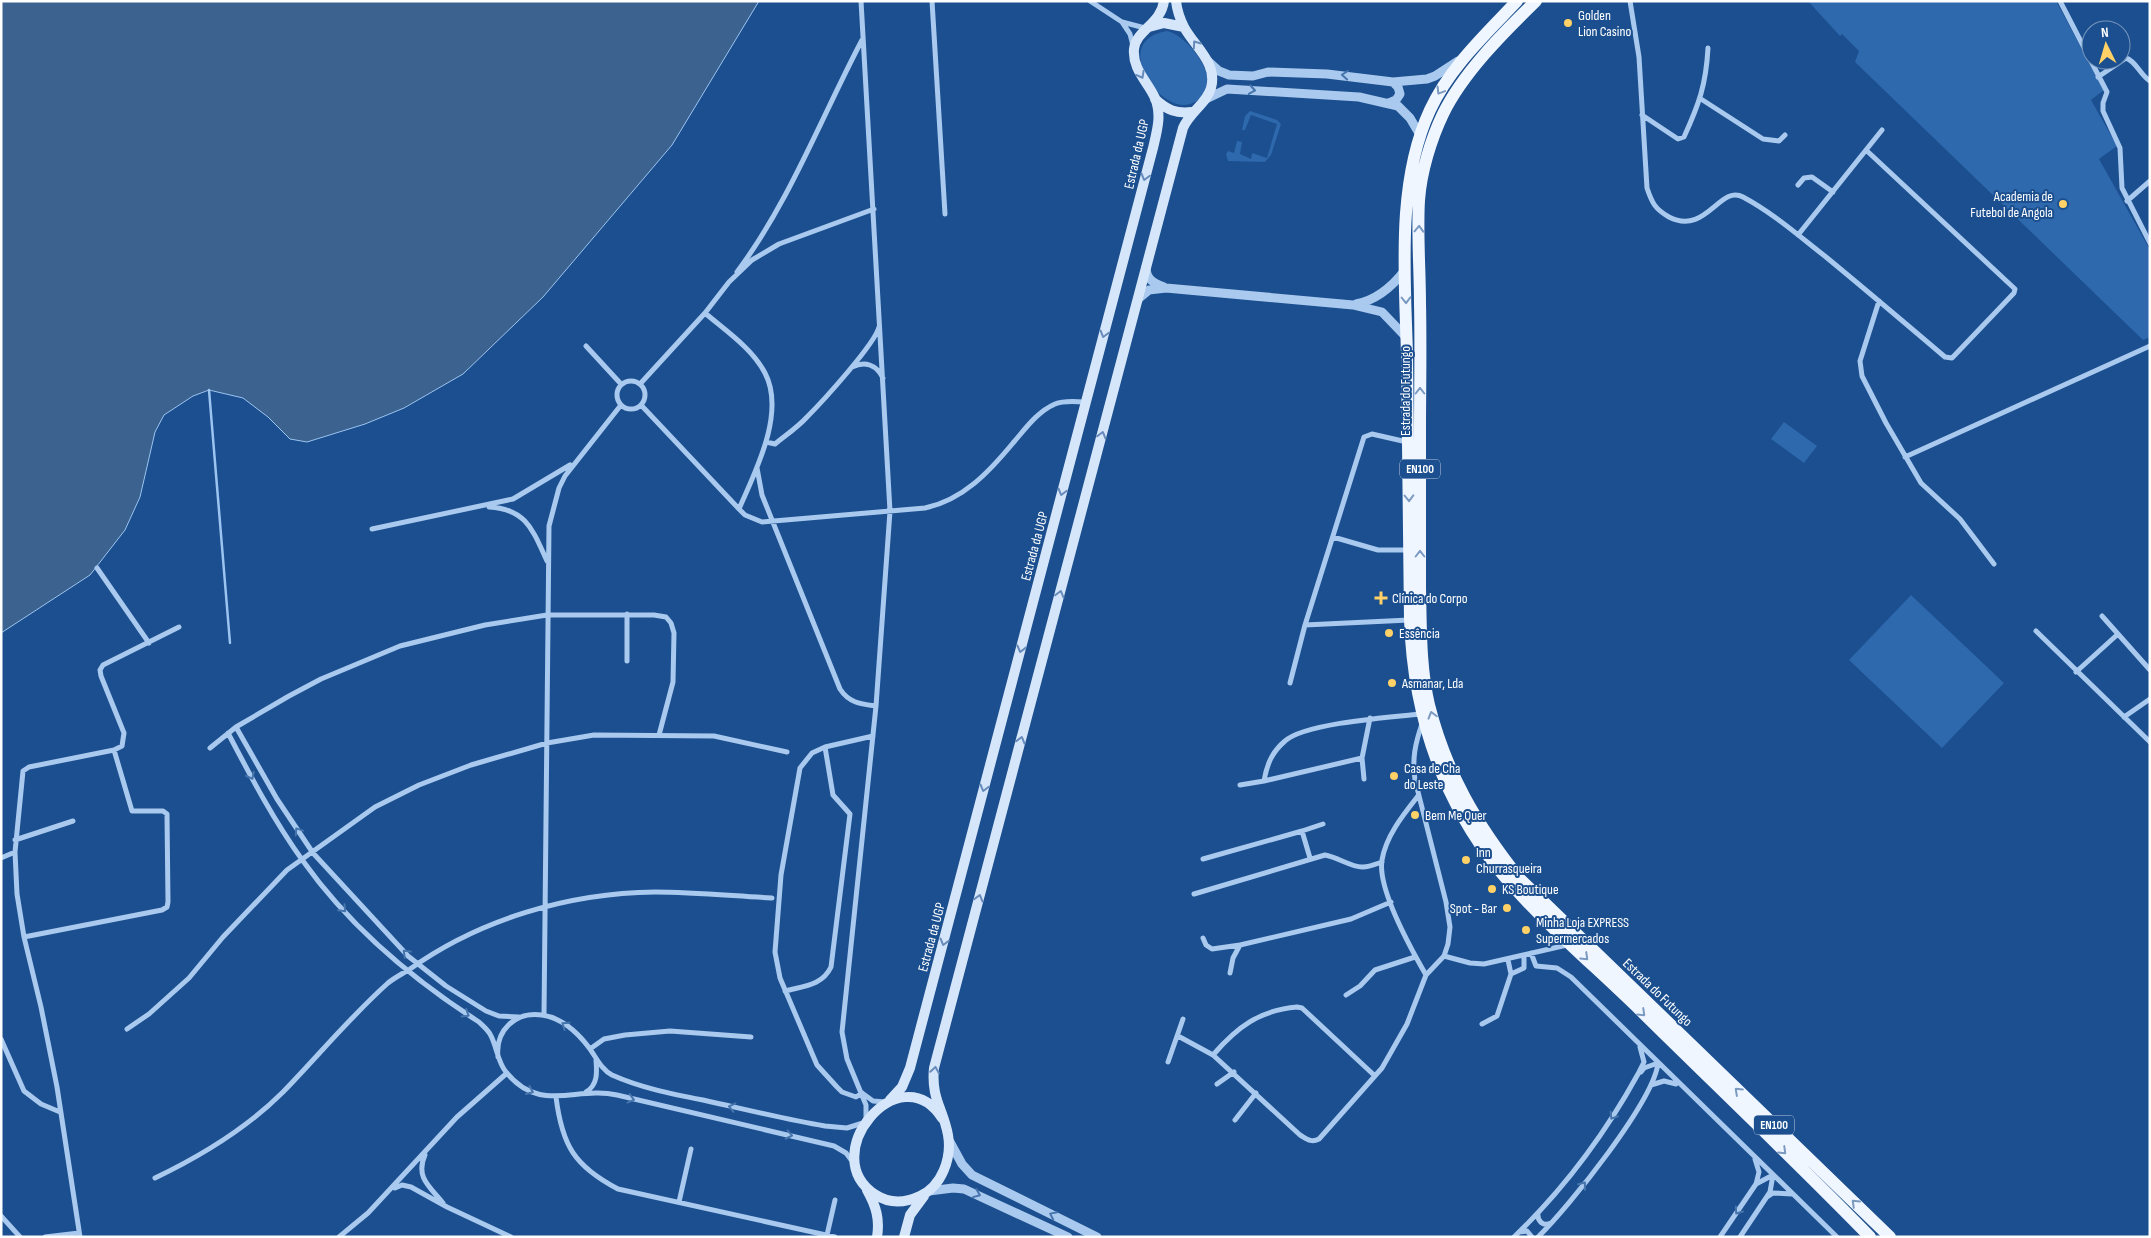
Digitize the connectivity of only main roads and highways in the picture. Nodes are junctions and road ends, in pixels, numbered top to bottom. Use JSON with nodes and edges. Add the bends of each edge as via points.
{"nodes":[{"id":1,"x":1164,"y":1,"type":"edge"},
{"id":2,"x":1176,"y":1,"type":"edge"},
{"id":3,"x":1517,"y":1,"type":"edge"},
{"id":4,"x":1536,"y":1,"type":"edge"},
{"id":5,"x":1184,"y":27,"type":"junction"},
{"id":6,"x":1148,"y":28,"type":"junction"},
{"id":7,"x":1155,"y":98,"type":"junction"},
{"id":8,"x":1192,"y":112,"type":"junction"},
{"id":9,"x":888,"y":1102,"type":"junction"},
{"id":10,"x":942,"y":1118,"type":"junction"},
{"id":11,"x":862,"y":1181,"type":"junction"},
{"id":12,"x":929,"y":1192,"type":"junction"},
{"id":13,"x":878,"y":1232,"type":"edge"},
{"id":14,"x":904,"y":1237,"type":"edge"},
{"id":15,"x":1870,"y":1237,"type":"edge"},
{"id":16,"x":1890,"y":1237,"type":"edge"}],
"edges":[{"from":1,"to":6,"type":"main road","via":[[1160,15]]},
{"from":2,"to":5,"type":"main road"},
{"from":3,"to":15,"type":"main road","name":"Estrada do Futungo","number":"EN100","one_way":true,"via":[[1471,50],[1440,91],[1420,136],[1408,197],[1405,270],[1410,620],[1411,651],[1422,717],[1442,776],[1471,829],[1500,871]]},
{"from":16,"to":4,"type":"main road","name":"Estrada do Futungo","number":"EN100","one_way":true,"via":[[1520,879],[1470,809],[1439,739],[1425,684],[1421,622],[1420,198],[1434,138],[1453,96],[1484,56]]},
{"from":5,"to":6,"type":"main road","via":[[1164,23]]},
{"from":8,"to":5,"type":"main road","one_way":true,"via":[[1206,99],[1213,79],[1208,61]]},
{"from":6,"to":7,"type":"main road","name":"Estrada da UGP","one_way":true,"via":[[1134,48],[1137,68]]},
{"from":7,"to":8,"type":"main road","via":[[1170,111]]},
{"from":7,"to":9,"type":"main road","name":"Estrada da UGP","one_way":true,"via":[[1159,120],[1157,130],[910,1068],[902,1087]]},
{"from":10,"to":8,"type":"main road","one_way":true,"via":[[934,1092],[934,1068],[1183,128]]},
{"from":9,"to":10,"type":"main road","via":[[908,1097],[923,1100]]},
{"from":9,"to":11,"type":"main road","name":"Estrada da UGP","via":[[874,1112],[857,1140],[855,1165]]},
{"from":10,"to":12,"type":"main road","via":[[948,1138],[948,1153],[938,1181]]},
{"from":11,"to":12,"type":"main road","name":"Estrada da UGP","via":[[878,1196],[894,1202],[907,1201]]},
{"from":11,"to":13,"type":"main road","via":[[876,1208]]},
{"from":12,"to":14,"type":"main road","via":[[910,1215]]}]}
